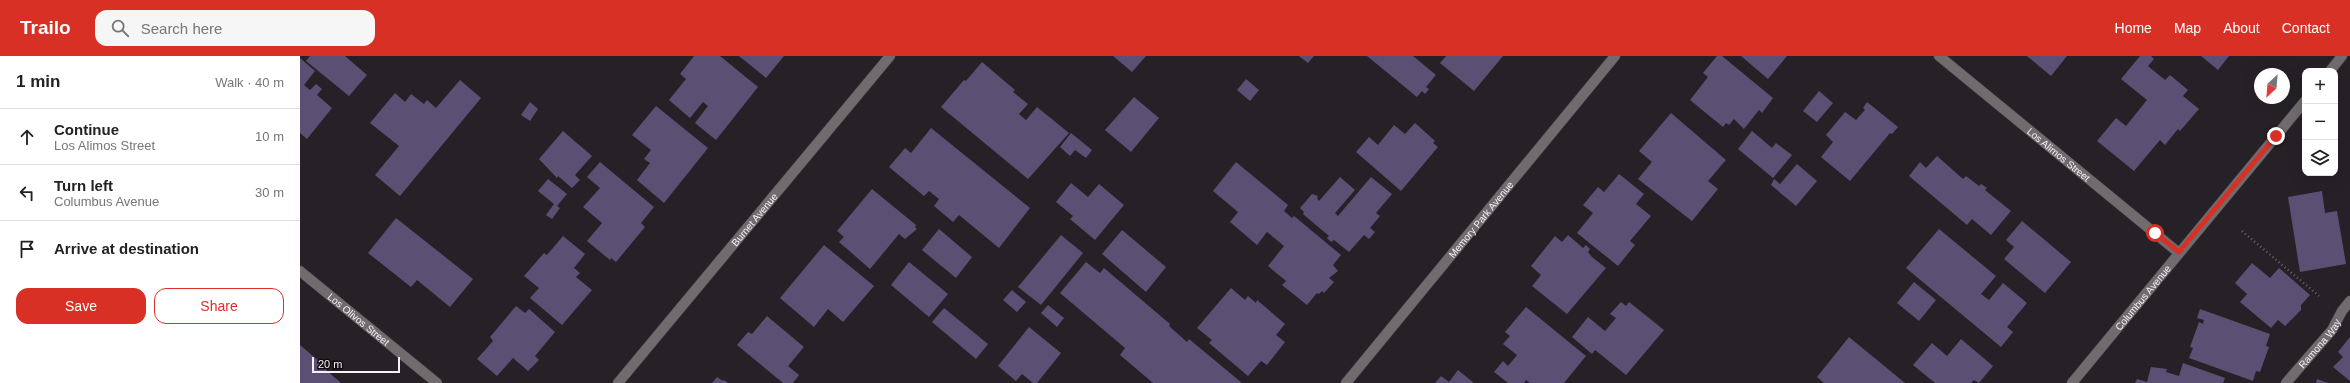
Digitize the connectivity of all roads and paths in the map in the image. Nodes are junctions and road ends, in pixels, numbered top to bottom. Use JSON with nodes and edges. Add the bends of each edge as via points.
{"nodes":[{"id":1,"x":890,"y":56,"type":"edge"},
{"id":2,"x":1615,"y":56,"type":"edge"},
{"id":3,"x":1939,"y":56,"type":"edge"},
{"id":4,"x":2342,"y":56,"type":"edge"},
{"id":5,"x":2332,"y":68,"type":"edge"},
{"id":6,"x":2302,"y":104,"type":"edge"},
{"id":7,"x":2242,"y":231,"type":"dead end"},
{"id":8,"x":2179,"y":252,"type":"junction"},
{"id":9,"x":300,"y":271,"type":"edge"},
{"id":10,"x":2319,"y":296,"type":"dead end"},
{"id":11,"x":2350,"y":301,"type":"edge"},
{"id":12,"x":437,"y":383,"type":"edge"},
{"id":13,"x":618,"y":383,"type":"edge"},
{"id":14,"x":1346,"y":383,"type":"edge"},
{"id":15,"x":2072,"y":383,"type":"edge"},
{"id":16,"x":2286,"y":383,"type":"edge"}],
"edges":[{"from":1,"to":13,"type":"street","name":"Burnet Avenue"},
{"from":2,"to":14,"type":"street","name":"Memory Park Avenue"},
{"from":3,"to":8,"type":"street","name":"Los Alimos Street"},
{"from":4,"to":5,"type":"street"},
{"from":6,"to":8,"type":"street","name":"Columbus Avenue"},
{"from":7,"to":10,"type":"path"},
{"from":8,"to":15,"type":"street","name":"Columbus Avenue"},
{"from":9,"to":12,"type":"street","name":"Los Olivos Street"},
{"from":11,"to":16,"type":"street","name":"Ramona Way","via":[[2332,330]]}]}
